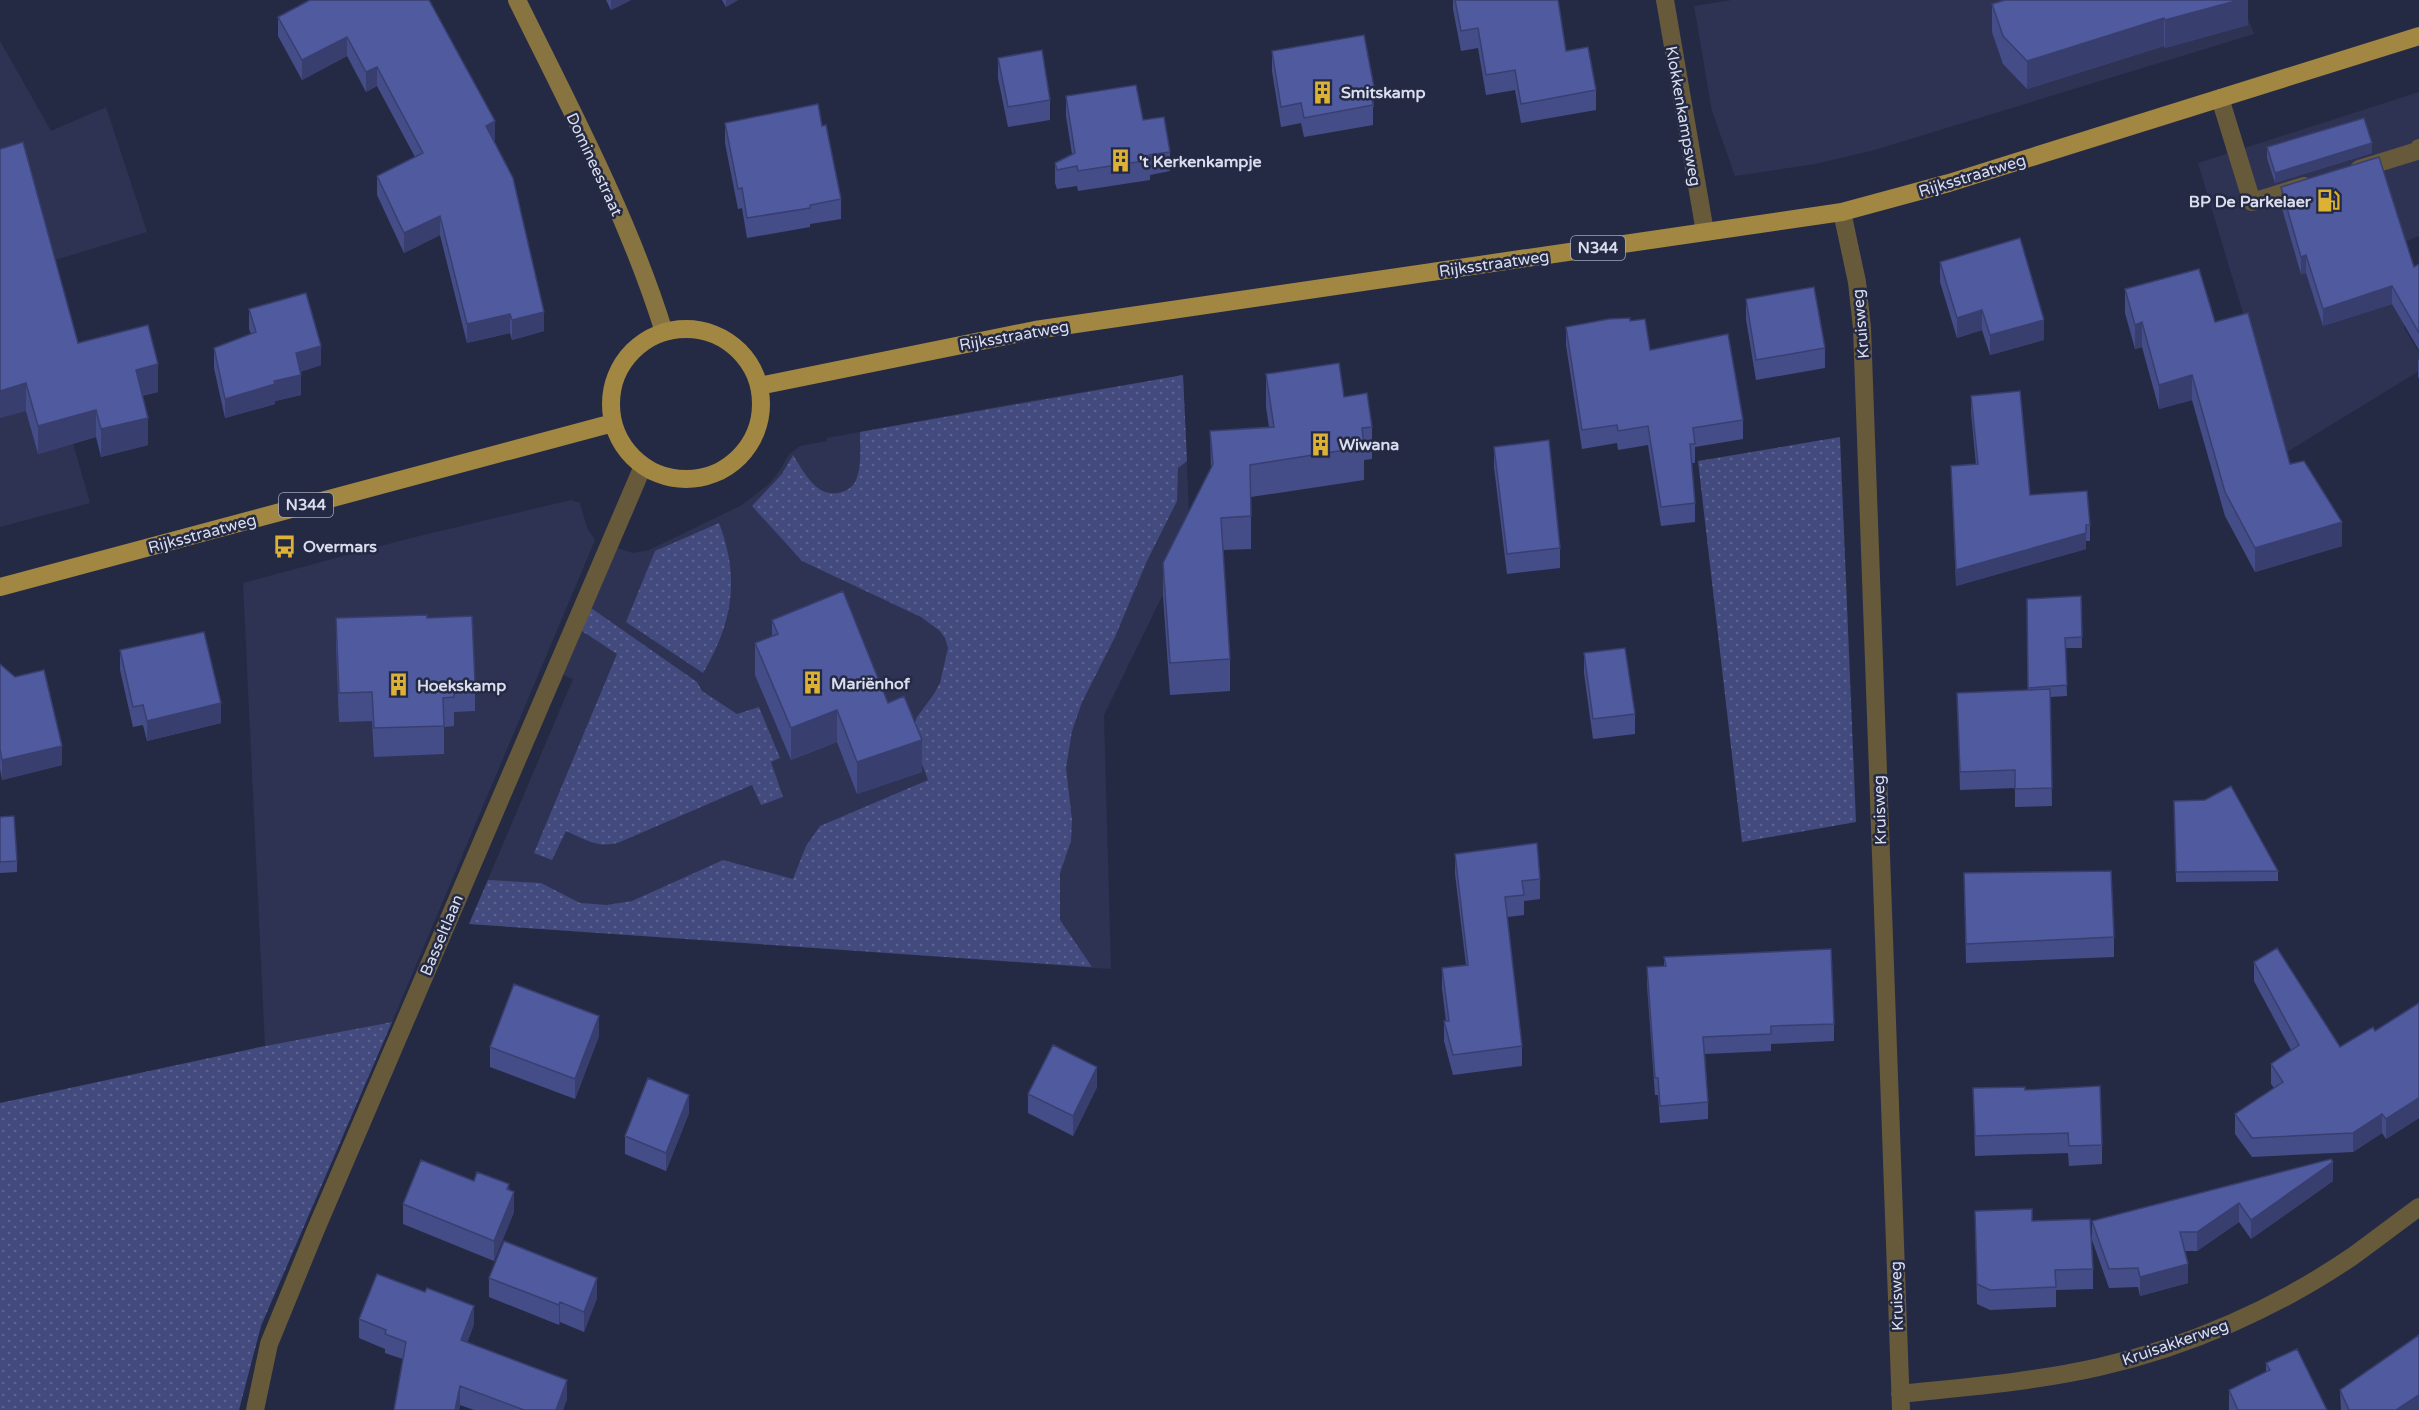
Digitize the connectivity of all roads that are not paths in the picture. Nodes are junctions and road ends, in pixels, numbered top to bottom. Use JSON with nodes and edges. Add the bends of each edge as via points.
{"nodes":[{"id":1,"x":517,"y":0,"type":"edge"},
{"id":2,"x":1665,"y":0,"type":"edge"},
{"id":3,"x":2419,"y":36,"type":"edge"},
{"id":4,"x":2220,"y":98,"type":"junction"},
{"id":5,"x":2419,"y":148,"type":"edge"},
{"id":6,"x":2340,"y":175,"type":"edge"},
{"id":7,"x":2318,"y":182,"type":"edge"},
{"id":8,"x":1842,"y":212,"type":"junction"},
{"id":9,"x":1705,"y":232,"type":"junction"},
{"id":10,"x":664,"y":332,"type":"junction"},
{"id":11,"x":759,"y":386,"type":"junction"},
{"id":12,"x":613,"y":423,"type":"junction"},
{"id":13,"x":643,"y":466,"type":"junction"},
{"id":14,"x":0,"y":587,"type":"edge"},
{"id":15,"x":2419,"y":1207,"type":"edge"},
{"id":16,"x":1900,"y":1402,"type":"edge"},
{"id":17,"x":255,"y":1410,"type":"edge"}],
"edges":[{"from":1,"to":10,"type":"main road","name":"Domineestraat","via":[[626,231]]},
{"from":2,"to":9,"type":"street","name":"Klokkenkampsweg"},
{"from":3,"to":4,"type":"main road","name":"Rijksstraatweg","number":"N344"},
{"from":4,"to":7,"type":"street","via":[[2252,202]]},
{"from":4,"to":8,"type":"main road","name":"Rijksstraatweg","number":"N344","via":[[1949,183]]},
{"from":5,"to":6,"type":"street"},
{"from":8,"to":9,"type":"main road","name":"Rijksstraatweg","number":"N344"},
{"from":8,"to":16,"type":"street","name":"Kruisweg","via":[[1862,328]]},
{"from":9,"to":11,"type":"main road","name":"Rijksstraatweg","number":"N344","via":[[1035,330]]},
{"from":10,"to":11,"type":"main road","via":[[704,331],[723,339],[740,351]]},
{"from":10,"to":12,"type":"main road","via":[[638,345],[620,368],[611,395]]},
{"from":11,"to":13,"type":"main road","via":[[762,404],[753,439],[729,466],[695,479],[677,479]]},
{"from":12,"to":13,"type":"main road","via":[[624,448]]},
{"from":12,"to":14,"type":"main road","name":"Rijksstraatweg","number":"N344"},
{"from":13,"to":17,"type":"street","name":"Basseltlaan","via":[[316,1228],[269,1344]]},
{"from":15,"to":16,"type":"street","name":"Kruisakkerweg","via":[[2351,1257],[2287,1296],[2228,1325],[2162,1350],[2099,1367]]}]}
